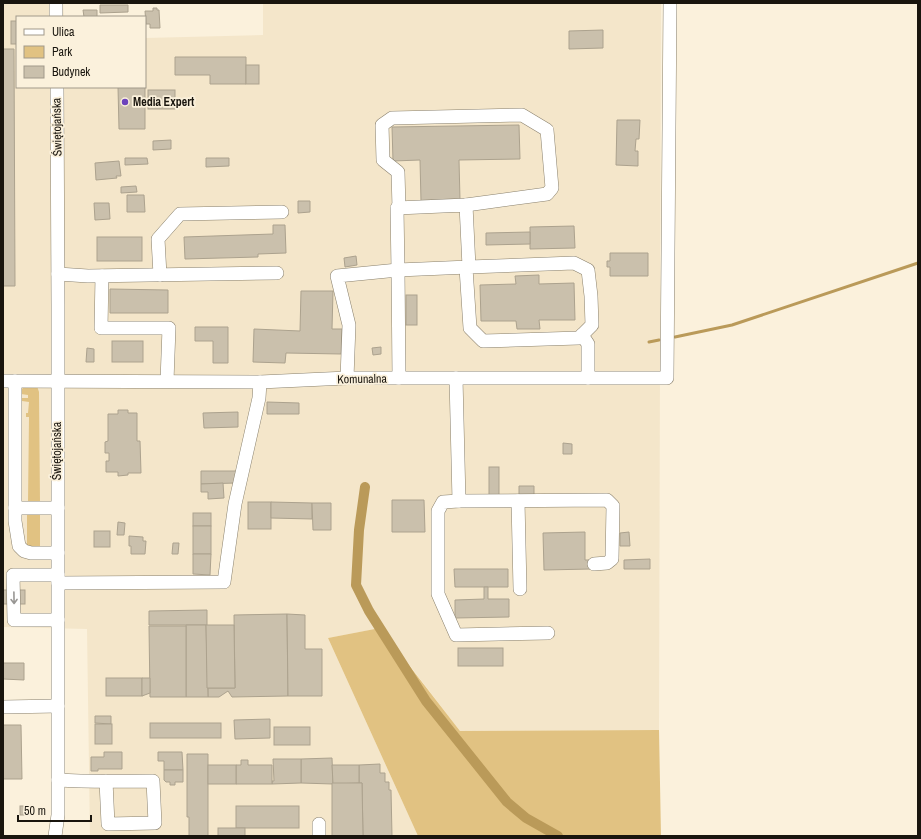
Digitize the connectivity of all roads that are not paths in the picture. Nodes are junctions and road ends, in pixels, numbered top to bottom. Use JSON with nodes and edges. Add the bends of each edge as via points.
{"nodes":[{"id":1,"x":56,"y":3,"type":"edge"},
{"id":2,"x":670,"y":3,"type":"edge"},
{"id":3,"x":56,"y":16,"type":"edge"},
{"id":4,"x":57,"y":88,"type":"edge"},
{"id":5,"x":466,"y":205,"type":"junction"},
{"id":6,"x":399,"y":208,"type":"junction"},
{"id":7,"x":282,"y":212,"type":"dead end"},
{"id":8,"x":468,"y":268,"type":"junction"},
{"id":9,"x":398,"y":270,"type":"junction"},
{"id":10,"x":277,"y":273,"type":"dead end"},
{"id":11,"x":58,"y":274,"type":"junction"},
{"id":12,"x":160,"y":275,"type":"junction"},
{"id":13,"x":102,"y":276,"type":"junction"},
{"id":14,"x":582,"y":335,"type":"junction"},
{"id":15,"x":347,"y":378,"type":"junction"},
{"id":16,"x":399,"y":378,"type":"junction"},
{"id":17,"x":456,"y":378,"type":"junction"},
{"id":18,"x":588,"y":378,"type":"junction"},
{"id":19,"x":9,"y":381,"type":"edge"},
{"id":20,"x":58,"y":381,"type":"junction"},
{"id":21,"x":167,"y":381,"type":"junction"},
{"id":22,"x":260,"y":382,"type":"junction"},
{"id":23,"x":459,"y":501,"type":"junction"},
{"id":24,"x":518,"y":501,"type":"junction"},
{"id":25,"x":15,"y":508,"type":"junction"},
{"id":26,"x":58,"y":508,"type":"junction"},
{"id":27,"x":58,"y":553,"type":"junction"},
{"id":28,"x":594,"y":564,"type":"dead end"},
{"id":29,"x":8,"y":575,"type":"edge"},
{"id":30,"x":58,"y":579,"type":"junction"},
{"id":31,"x":520,"y":589,"type":"dead end"},
{"id":32,"x":8,"y":620,"type":"edge"},
{"id":33,"x":58,"y":620,"type":"junction"},
{"id":34,"x":548,"y":633,"type":"dead end"},
{"id":35,"x":58,"y":706,"type":"junction"},
{"id":36,"x":3,"y":707,"type":"edge"},
{"id":37,"x":58,"y":780,"type":"junction"},
{"id":38,"x":106,"y":781,"type":"junction"},
{"id":39,"x":58,"y":815,"type":"junction"},
{"id":40,"x":55,"y":836,"type":"edge"},
{"id":41,"x":63,"y":836,"type":"edge"}],
"edges":[{"from":1,"to":3,"type":"street"},
{"from":2,"to":18,"type":"street","name":"Komunalna","via":[[667,378]]},
{"from":4,"to":11,"type":"street","name":"Świętojańska"},
{"from":5,"to":6,"type":"street"},
{"from":5,"to":6,"type":"street","via":[[547,194],[552,188],[548,130],[522,115],[392,118],[382,125],[383,160],[398,172]]},
{"from":5,"to":8,"type":"street"},
{"from":6,"to":9,"type":"street"},
{"from":7,"to":12,"type":"street","via":[[180,214],[158,239]]},
{"from":8,"to":9,"type":"street"},
{"from":8,"to":14,"type":"street","via":[[470,328],[483,341],[579,338]]},
{"from":8,"to":14,"type":"street","via":[[574,263],[588,270],[592,325]]},
{"from":9,"to":15,"type":"street","via":[[338,276],[349,325]]},
{"from":9,"to":16,"type":"street"},
{"from":10,"to":12,"type":"street"},
{"from":11,"to":13,"type":"street"},
{"from":11,"to":20,"type":"street","name":"Świętojańska"},
{"from":12,"to":13,"type":"street"},
{"from":13,"to":21,"type":"street","via":[[101,328],[169,328]]},
{"from":14,"to":18,"type":"street","via":[[588,344]]},
{"from":15,"to":16,"type":"street","name":"Komunalna"},
{"from":15,"to":22,"type":"street","name":"Komunalna"},
{"from":16,"to":17,"type":"street","name":"Komunalna"},
{"from":17,"to":18,"type":"street","name":"Komunalna"},
{"from":17,"to":23,"type":"street"},
{"from":19,"to":20,"type":"street","name":"Komunalna"},
{"from":19,"to":25,"type":"street"},
{"from":20,"to":21,"type":"street","name":"Komunalna"},
{"from":20,"to":26,"type":"street","name":"Świętojańska"},
{"from":21,"to":22,"type":"street","name":"Komunalna"},
{"from":22,"to":30,"type":"street","via":[[259,398],[235,504],[224,582]]},
{"from":23,"to":24,"type":"street"},
{"from":23,"to":34,"type":"street","via":[[443,502],[438,511],[438,594],[456,635]]},
{"from":24,"to":28,"type":"street","via":[[607,500],[613,506],[612,559],[607,563]]},
{"from":24,"to":31,"type":"street"},
{"from":25,"to":26,"type":"street"},
{"from":25,"to":27,"type":"street","via":[[18,546],[30,553]]},
{"from":26,"to":27,"type":"street","name":"Świętojańska"},
{"from":27,"to":30,"type":"street","name":"Świętojańska"},
{"from":29,"to":30,"type":"street"},
{"from":29,"to":32,"type":"street","one_way":true},
{"from":30,"to":33,"type":"street","name":"Świętojańska"},
{"from":32,"to":33,"type":"street"},
{"from":33,"to":35,"type":"street","name":"Świętojańska"},
{"from":35,"to":36,"type":"street"},
{"from":35,"to":37,"type":"street","name":"Świętojańska"},
{"from":37,"to":38,"type":"street"},
{"from":37,"to":39,"type":"street","name":"Świętojańska"},
{"from":38,"to":38,"type":"street","via":[[153,781],[155,823],[108,824]]},
{"from":39,"to":40,"type":"street","name":"Świętojańska"},
{"from":39,"to":41,"type":"street","name":"Świętojańska"}]}
